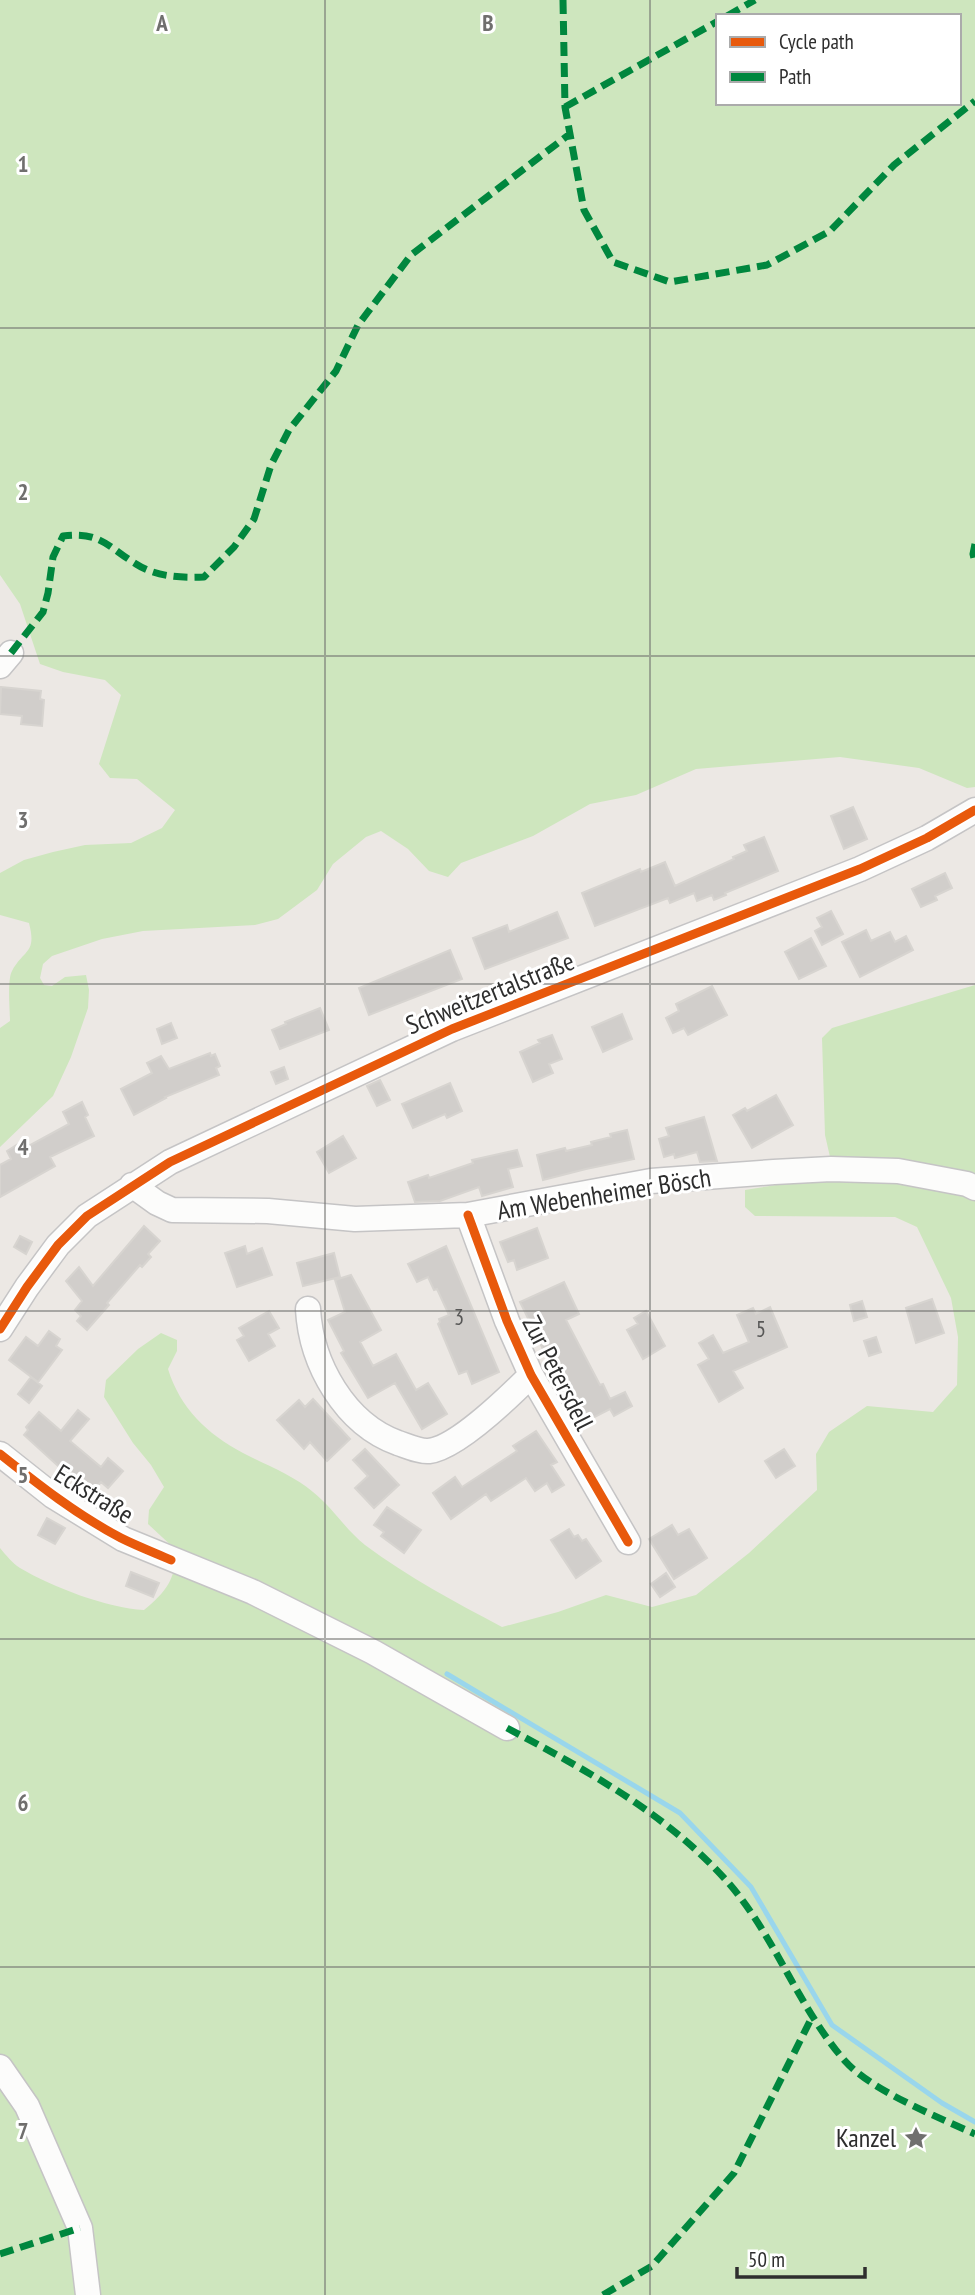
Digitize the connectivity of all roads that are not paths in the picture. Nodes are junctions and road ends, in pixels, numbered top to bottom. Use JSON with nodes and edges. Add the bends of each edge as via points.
{"nodes":[{"id":1,"x":975,"y":810,"type":"edge"},
{"id":2,"x":132,"y":1185,"type":"junction"},
{"id":3,"x":975,"y":1188,"type":"edge"},
{"id":4,"x":468,"y":1215,"type":"junction"},
{"id":5,"x":308,"y":1309,"type":"dead end"},
{"id":6,"x":0,"y":1329,"type":"edge"},
{"id":7,"x":531,"y":1375,"type":"junction"},
{"id":8,"x":0,"y":1454,"type":"edge"},
{"id":9,"x":628,"y":1542,"type":"dead end"},
{"id":10,"x":507,"y":1728,"type":"dead end"},
{"id":11,"x":0,"y":2067,"type":"edge"},
{"id":12,"x":88,"y":2295,"type":"edge"}],
"edges":[{"from":1,"to":2,"type":"street","name":"Schweitzertalstraße","via":[[860,869],[452,1029],[170,1162]]},
{"from":2,"to":4,"type":"street","name":"Am Webenheimer Bösch","via":[[172,1210],[268,1211],[355,1219]]},
{"from":2,"to":6,"type":"street","name":"Schweitzertalstraße","via":[[87,1216],[58,1245]]},
{"from":3,"to":4,"type":"street","name":"Am Webenheimer Bösch","via":[[898,1171],[831,1169],[651,1181]]},
{"from":4,"to":7,"type":"street","name":"Zur Petersdell"},
{"from":5,"to":7,"type":"street","name":"Zur Petersdell","via":[[316,1351],[342,1403],[388,1439],[411,1447],[428,1451],[446,1445]]},
{"from":7,"to":9,"type":"street","name":"Zur Petersdell"},
{"from":8,"to":10,"type":"street","name":"Eckstraße","via":[[53,1496],[123,1539],[253,1592],[373,1652]]},
{"from":11,"to":12,"type":"street","via":[[27,2106],[80,2228]]}]}
